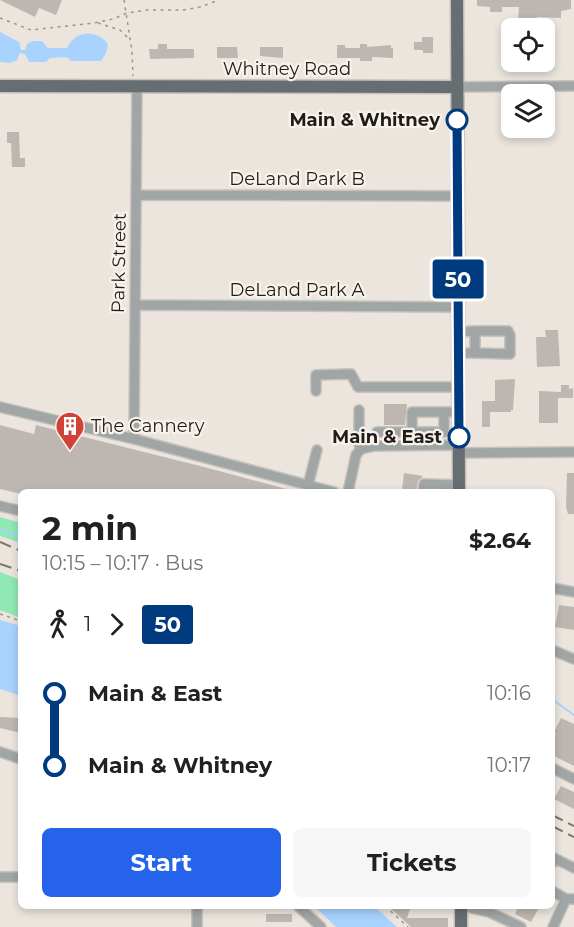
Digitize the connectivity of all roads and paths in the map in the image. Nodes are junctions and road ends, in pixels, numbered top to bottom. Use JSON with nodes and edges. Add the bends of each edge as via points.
{"nodes":[{"id":1,"x":124,"y":0,"type":"edge"},
{"id":2,"x":219,"y":0,"type":"edge"},
{"id":3,"x":457,"y":0,"type":"edge"},
{"id":4,"x":127,"y":13,"type":"junction"},
{"id":5,"x":0,"y":18,"type":"edge"},
{"id":6,"x":97,"y":22,"type":"junction"},
{"id":7,"x":131,"y":41,"type":"junction"},
{"id":8,"x":135,"y":82,"type":"junction"},
{"id":9,"x":0,"y":86,"type":"edge"},
{"id":10,"x":574,"y":86,"type":"edge"},
{"id":11,"x":457,"y":87,"type":"junction"},
{"id":12,"x":136,"y":195,"type":"junction"},
{"id":13,"x":458,"y":196,"type":"junction"},
{"id":14,"x":135,"y":306,"type":"junction"},
{"id":15,"x":458,"y":307,"type":"junction"},
{"id":16,"x":475,"y":331,"type":"junction"},
{"id":17,"x":458,"y":332,"type":"junction"},
{"id":18,"x":459,"y":353,"type":"junction"},
{"id":19,"x":475,"y":353,"type":"junction"},
{"id":20,"x":459,"y":387,"type":"junction"},
{"id":21,"x":315,"y":391,"type":"dead end"},
{"id":22,"x":0,"y":407,"type":"edge"},
{"id":23,"x":359,"y":410,"type":"dead end"},
{"id":24,"x":444,"y":412,"type":"junction"},
{"id":25,"x":459,"y":412,"type":"junction"},
{"id":26,"x":377,"y":432,"type":"dead end"},
{"id":27,"x":412,"y":432,"type":"junction"},
{"id":28,"x":134,"y":440,"type":"junction"},
{"id":29,"x":361,"y":449,"type":"junction"},
{"id":30,"x":459,"y":449,"type":"junction"},
{"id":31,"x":317,"y":450,"type":"dead end"},
{"id":32,"x":574,"y":452,"type":"edge"},
{"id":33,"x":308,"y":485,"type":"junction"},
{"id":34,"x":439,"y":488,"type":"edge"},
{"id":35,"x":323,"y":489,"type":"edge"},
{"id":36,"x":349,"y":489,"type":"edge"},
{"id":37,"x":423,"y":489,"type":"edge"},
{"id":38,"x":459,"y":489,"type":"edge"},
{"id":39,"x":0,"y":506,"type":"edge"},
{"id":40,"x":18,"y":510,"type":"edge"},
{"id":41,"x":555,"y":589,"type":"edge"},
{"id":42,"x":574,"y":592,"type":"edge"},
{"id":43,"x":0,"y":614,"type":"edge"},
{"id":44,"x":18,"y":620,"type":"edge"},
{"id":45,"x":555,"y":651,"type":"edge"},
{"id":46,"x":574,"y":659,"type":"edge"},
{"id":47,"x":0,"y":753,"type":"edge"},
{"id":48,"x":18,"y":758,"type":"edge"},
{"id":49,"x":555,"y":770,"type":"edge"},
{"id":50,"x":574,"y":779,"type":"edge"},
{"id":51,"x":555,"y":858,"type":"edge"},
{"id":52,"x":574,"y":868,"type":"edge"},
{"id":53,"x":18,"y":877,"type":"edge"},
{"id":54,"x":0,"y":878,"type":"edge"},
{"id":55,"x":555,"y":892,"type":"edge"},
{"id":56,"x":570,"y":899,"type":"edge"},
{"id":57,"x":197,"y":909,"type":"edge"},
{"id":58,"x":300,"y":909,"type":"edge"},
{"id":59,"x":388,"y":909,"type":"edge"},
{"id":60,"x":461,"y":909,"type":"edge"},
{"id":61,"x":475,"y":909,"type":"edge"},
{"id":62,"x":308,"y":922,"type":"edge"},
{"id":63,"x":197,"y":927,"type":"edge"},
{"id":64,"x":321,"y":927,"type":"edge"},
{"id":65,"x":408,"y":927,"type":"edge"},
{"id":66,"x":461,"y":927,"type":"edge"},
{"id":67,"x":521,"y":927,"type":"edge"},
{"id":68,"x":553,"y":927,"type":"edge"}],
"edges":[{"from":1,"to":4,"type":"path"},
{"from":2,"to":4,"type":"path","via":[[183,10]]},
{"from":3,"to":11,"type":"main road"},
{"from":4,"to":6,"type":"path"},
{"from":4,"to":7,"type":"path"},
{"from":5,"to":6,"type":"path","via":[[31,30]]},
{"from":6,"to":7,"type":"path","via":[[120,30]]},
{"from":7,"to":8,"type":"path"},
{"from":8,"to":9,"type":"main road","name":"Whitney Road"},
{"from":8,"to":11,"type":"main road","name":"Whitney Road"},
{"from":8,"to":12,"type":"street","name":"Park Street"},
{"from":10,"to":11,"type":"street","name":"Whitney Road"},
{"from":11,"to":13,"type":"main road"},
{"from":12,"to":13,"type":"street","name":"DeLand Park B"},
{"from":12,"to":14,"type":"street","name":"Park Street"},
{"from":13,"to":15,"type":"main road"},
{"from":14,"to":15,"type":"street","name":"DeLand Park A"},
{"from":14,"to":28,"type":"street","name":"Park Street"},
{"from":15,"to":17,"type":"main road"},
{"from":16,"to":17,"type":"street"},
{"from":16,"to":19,"type":"street"},
{"from":16,"to":19,"type":"street","via":[[508,331],[510,354]]},
{"from":17,"to":18,"type":"main road"},
{"from":18,"to":19,"type":"street"},
{"from":18,"to":20,"type":"main road"},
{"from":20,"to":21,"type":"street","via":[[358,387],[351,374],[315,375]]},
{"from":20,"to":25,"type":"main road"},
{"from":22,"to":28,"type":"street"},
{"from":23,"to":29,"type":"street"},
{"from":24,"to":25,"type":"street"},
{"from":24,"to":27,"type":"street","via":[[412,412]]},
{"from":24,"to":27,"type":"street","via":[[444,432]]},
{"from":25,"to":30,"type":"main road"},
{"from":26,"to":27,"type":"street"},
{"from":28,"to":33,"type":"street"},
{"from":29,"to":30,"type":"street"},
{"from":29,"to":36,"type":"street","via":[[356,455]]},
{"from":30,"to":32,"type":"street"},
{"from":30,"to":38,"type":"main road"},
{"from":31,"to":33,"type":"street"},
{"from":33,"to":35,"type":"street"},
{"from":34,"to":37,"type":"street","via":[[424,484]]},
{"from":34,"to":38,"type":"street"},
{"from":39,"to":40,"type":"street"},
{"from":41,"to":42,"type":"street"},
{"from":43,"to":44,"type":"path"},
{"from":45,"to":46,"type":"street"},
{"from":47,"to":48,"type":"street"},
{"from":49,"to":50,"type":"street"},
{"from":51,"to":52,"type":"street"},
{"from":53,"to":54,"type":"street"},
{"from":55,"to":56,"type":"street"},
{"from":56,"to":68,"type":"street"},
{"from":57,"to":63,"type":"street"},
{"from":58,"to":62,"type":"street"},
{"from":59,"to":65,"type":"path"},
{"from":60,"to":66,"type":"main road"},
{"from":61,"to":67,"type":"street"},
{"from":62,"to":64,"type":"street"}]}
